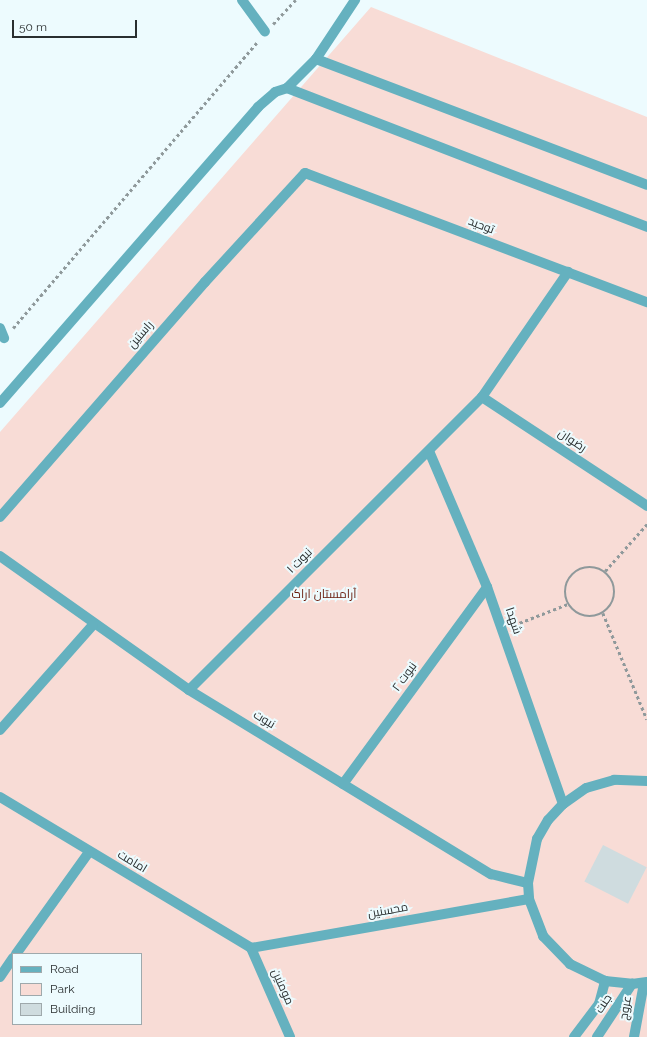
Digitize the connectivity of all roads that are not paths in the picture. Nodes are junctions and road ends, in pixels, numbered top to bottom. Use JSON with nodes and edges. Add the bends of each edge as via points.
{"nodes":[{"id":1,"x":242,"y":0,"type":"edge"},
{"id":2,"x":355,"y":0,"type":"edge"},
{"id":3,"x":265,"y":32,"type":"road end"},
{"id":4,"x":316,"y":59,"type":"junction"},
{"id":5,"x":287,"y":88,"type":"junction"},
{"id":6,"x":305,"y":173,"type":"joint"},
{"id":7,"x":647,"y":185,"type":"edge"},
{"id":8,"x":647,"y":226,"type":"edge"},
{"id":9,"x":568,"y":272,"type":"junction"},
{"id":10,"x":647,"y":302,"type":"edge"},
{"id":11,"x":0,"y":328,"type":"edge"},
{"id":12,"x":4,"y":338,"type":"road end"},
{"id":13,"x":482,"y":397,"type":"junction"},
{"id":14,"x":0,"y":403,"type":"edge"},
{"id":15,"x":429,"y":451,"type":"junction"},
{"id":16,"x":647,"y":506,"type":"edge"},
{"id":17,"x":0,"y":517,"type":"edge"},
{"id":18,"x":0,"y":556,"type":"edge"},
{"id":19,"x":487,"y":587,"type":"junction"},
{"id":20,"x":93,"y":625,"type":"junction"},
{"id":21,"x":189,"y":690,"type":"junction"},
{"id":22,"x":0,"y":730,"type":"edge"},
{"id":23,"x":645,"y":779,"type":"edge"},
{"id":24,"x":343,"y":784,"type":"junction"},
{"id":25,"x":0,"y":797,"type":"edge"},
{"id":26,"x":563,"y":804,"type":"junction"},
{"id":27,"x":89,"y":852,"type":"junction"},
{"id":28,"x":528,"y":883,"type":"junction"},
{"id":29,"x":529,"y":899,"type":"junction"},
{"id":30,"x":251,"y":948,"type":"junction"},
{"id":31,"x":17,"y":953,"type":"edge"},
{"id":32,"x":12,"y":959,"type":"edge"},
{"id":33,"x":0,"y":976,"type":"edge"},
{"id":34,"x":605,"y":981,"type":"junction"},
{"id":35,"x":645,"y":983,"type":"edge"},
{"id":36,"x":632,"y":984,"type":"junction"},
{"id":37,"x":290,"y":1037,"type":"edge"},
{"id":38,"x":574,"y":1037,"type":"edge"},
{"id":39,"x":597,"y":1037,"type":"edge"},
{"id":40,"x":634,"y":1037,"type":"edge"}],
"edges":[{"from":1,"to":3,"type":"street"},
{"from":2,"to":4,"type":"street"},
{"from":4,"to":5,"type":"street"},
{"from":4,"to":7,"type":"street"},
{"from":5,"to":8,"type":"street"},
{"from":5,"to":14,"type":"street","via":[[275,92],[258,107]]},
{"from":6,"to":9,"type":"street","name":"توحید"},
{"from":6,"to":17,"type":"street","name":"راستین","via":[[205,282]]},
{"from":9,"to":10,"type":"street","name":"توحید"},
{"from":9,"to":13,"type":"street","name":"نبوت ۱"},
{"from":11,"to":12,"type":"street"},
{"from":13,"to":15,"type":"street","name":"نبوت ۱"},
{"from":13,"to":16,"type":"street","name":"رضوان"},
{"from":15,"to":19,"type":"street","name":"شهدا"},
{"from":15,"to":21,"type":"street","name":"نبوت ۱"},
{"from":18,"to":20,"type":"street","name":"نبوت"},
{"from":19,"to":24,"type":"street","name":"نبوت ۲"},
{"from":19,"to":26,"type":"street","name":"شهدا"},
{"from":20,"to":21,"type":"street","name":"نبوت"},
{"from":20,"to":22,"type":"street"},
{"from":21,"to":24,"type":"street","name":"نبوت"},
{"from":23,"to":26,"type":"street","via":[[614,780],[586,788]]},
{"from":24,"to":28,"type":"street","name":"نبوت","via":[[492,874]]},
{"from":25,"to":27,"type":"street","name":"امامت"},
{"from":26,"to":28,"type":"street","via":[[548,820],[537,839],[530,860]]},
{"from":27,"to":30,"type":"street","name":"امامت"},
{"from":27,"to":31,"type":"street"},
{"from":28,"to":29,"type":"street"},
{"from":29,"to":30,"type":"street","name":"محسنین"},
{"from":29,"to":34,"type":"street","via":[[543,936],[564,959]]},
{"from":30,"to":37,"type":"street","name":"مومنین"},
{"from":32,"to":33,"type":"street"},
{"from":34,"to":36,"type":"street"},
{"from":34,"to":38,"type":"street","via":[[599,1004]]},
{"from":35,"to":36,"type":"street"},
{"from":35,"to":40,"type":"street","name":"عروج"},
{"from":36,"to":39,"type":"street","name":"جنت"}]}
